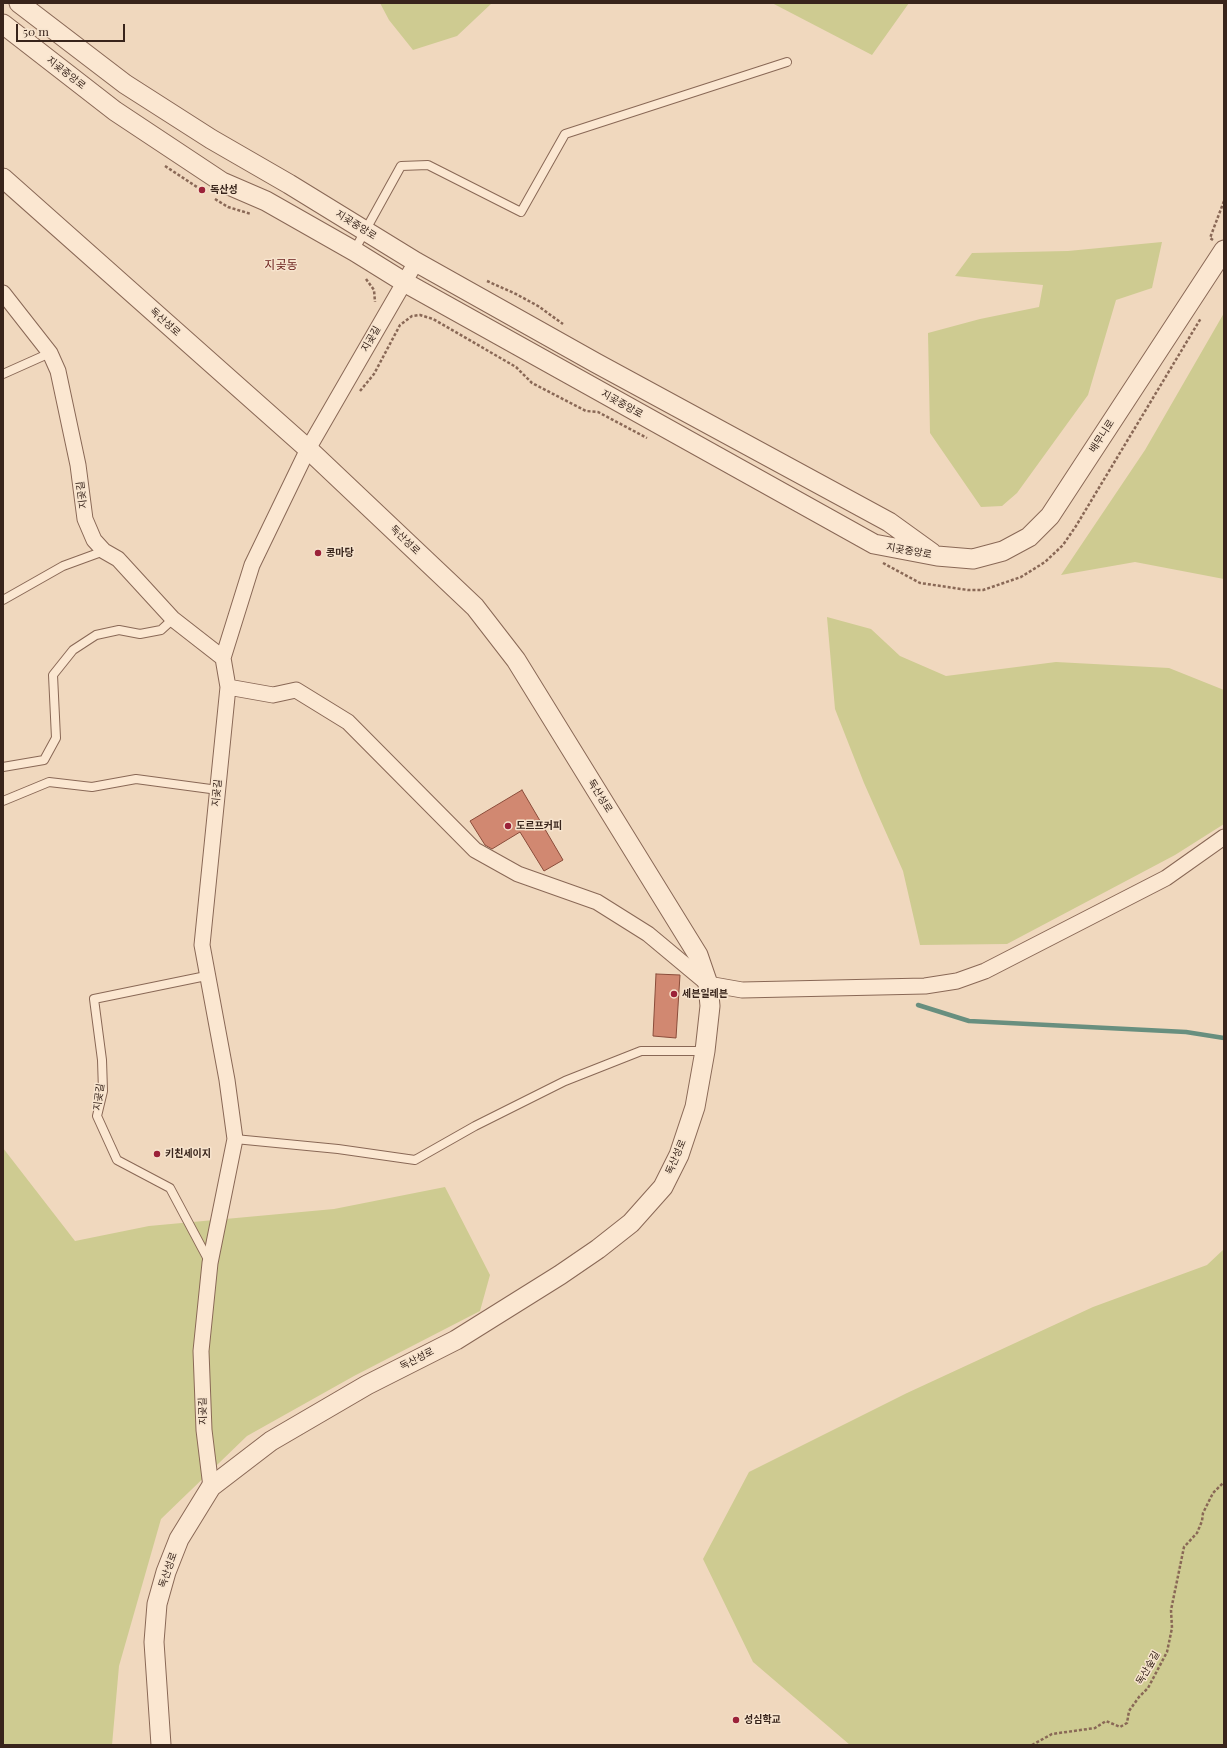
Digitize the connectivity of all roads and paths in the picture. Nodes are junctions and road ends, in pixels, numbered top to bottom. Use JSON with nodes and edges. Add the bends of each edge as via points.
{"nodes":[{"id":1,"x":19,"y":3,"type":"edge"},
{"id":2,"x":3,"y":24,"type":"edge"},
{"id":3,"x":787,"y":62,"type":"dead end"},
{"id":4,"x":161,"y":162,"type":"dead end"},
{"id":5,"x":3,"y":178,"type":"edge"},
{"id":6,"x":202,"y":190,"type":"dead end"},
{"id":7,"x":215,"y":198,"type":"dead end"},
{"id":8,"x":1224,"y":201,"type":"edge"},
{"id":9,"x":257,"y":216,"type":"dead end"},
{"id":10,"x":366,"y":230,"type":"junction"},
{"id":11,"x":1217,"y":244,"type":"edge"},
{"id":12,"x":354,"y":251,"type":"junction"},
{"id":13,"x":416,"y":262,"type":"junction"},
{"id":14,"x":365,"y":278,"type":"dead end"},
{"id":15,"x":404,"y":282,"type":"junction"},
{"id":16,"x":3,"y":293,"type":"edge"},
{"id":17,"x":374,"y":308,"type":"dead end"},
{"id":18,"x":1204,"y":314,"type":"dead end"},
{"id":19,"x":50,"y":353,"type":"junction"},
{"id":20,"x":3,"y":374,"type":"edge"},
{"id":21,"x":355,"y":396,"type":"dead end"},
{"id":22,"x":654,"y":442,"type":"dead end"},
{"id":23,"x":308,"y":448,"type":"junction"},
{"id":24,"x":104,"y":551,"type":"junction"},
{"id":25,"x":936,"y":556,"type":"junction"},
{"id":26,"x":878,"y":561,"type":"dead end"},
{"id":27,"x":3,"y":600,"type":"edge"},
{"id":28,"x":173,"y":619,"type":"junction"},
{"id":29,"x":223,"y":658,"type":"junction"},
{"id":30,"x":228,"y":687,"type":"junction"},
{"id":31,"x":3,"y":767,"type":"edge"},
{"id":32,"x":218,"y":790,"type":"junction"},
{"id":33,"x":3,"y":801,"type":"edge"},
{"id":34,"x":1224,"y":837,"type":"edge"},
{"id":35,"x":206,"y":976,"type":"junction"},
{"id":36,"x":708,"y":984,"type":"junction"},
{"id":37,"x":705,"y":1051,"type":"junction"},
{"id":38,"x":235,"y":1139,"type":"junction"},
{"id":39,"x":210,"y":1263,"type":"junction"},
{"id":40,"x":1224,"y":1482,"type":"edge"},
{"id":41,"x":211,"y":1487,"type":"junction"},
{"id":42,"x":161,"y":1745,"type":"edge"},
{"id":43,"x":1032,"y":1745,"type":"edge"}],
"edges":[{"from":1,"to":10,"type":"street","name":"지곶중앙로","via":[[125,84],[211,139]]},
{"from":2,"to":12,"type":"street","name":"지곶중앙로","via":[[115,111],[222,182],[266,200]]},
{"from":3,"to":10,"type":"lane","via":[[565,134],[521,212],[428,166],[401,166]]},
{"from":4,"to":6,"type":"path"},
{"from":5,"to":23,"type":"street","name":"독산성로"},
{"from":7,"to":9,"type":"path","via":[[228,207]]},
{"from":8,"to":11,"type":"path"},
{"from":10,"to":12,"type":"lane"},
{"from":10,"to":13,"type":"street","name":"지곶중앙로"},
{"from":11,"to":25,"type":"street","name":"배무니로","via":[[1050,516],[1029,537],[1003,551],[973,559]]},
{"from":12,"to":15,"type":"street","name":"지곶중앙로"},
{"from":13,"to":15,"type":"street","name":"지곶길"},
{"from":13,"to":25,"type":"street","name":"지곶중앙로","via":[[889,522]]},
{"from":14,"to":17,"type":"path","via":[[374,290]]},
{"from":15,"to":23,"type":"street","name":"지곶길"},
{"from":15,"to":25,"type":"street","name":"지곶중앙로","via":[[874,544]]},
{"from":16,"to":19,"type":"street","name":"지곶길"},
{"from":18,"to":26,"type":"path","via":[[1076,526],[1063,545],[1045,562],[1021,577],[984,590],[968,590],[920,583]]},
{"from":19,"to":20,"type":"lane"},
{"from":19,"to":24,"type":"street","name":"지곶길","via":[[58,372],[76,457],[85,519],[94,540]]},
{"from":21,"to":22,"type":"path","via":[[374,374],[400,325],[412,316],[420,315],[433,319],[516,367],[532,383],[586,411],[598,412]]},
{"from":23,"to":29,"type":"street","name":"지곶길","via":[[252,565]]},
{"from":23,"to":36,"type":"street","name":"독산성로","via":[[475,607],[516,660],[698,955]]},
{"from":24,"to":27,"type":"lane","via":[[63,566]]},
{"from":24,"to":28,"type":"street","name":"지곶길","via":[[118,559]]},
{"from":28,"to":29,"type":"street","name":"지곶길"},
{"from":28,"to":31,"type":"lane","via":[[161,630],[140,634],[119,630],[96,634],[73,650],[53,675],[56,738],[44,760]]},
{"from":29,"to":30,"type":"street","name":"지곶길"},
{"from":30,"to":32,"type":"street","name":"지곶길"},
{"from":30,"to":36,"type":"street","via":[[273,695],[296,690],[348,722],[475,850],[518,874],[597,902],[648,934]]},
{"from":32,"to":33,"type":"lane","via":[[136,779],[92,787],[49,782]]},
{"from":32,"to":35,"type":"street","name":"지곶길","via":[[202,945]]},
{"from":34,"to":36,"type":"street","via":[[1166,878],[985,971],[957,981],[925,986],[742,990]]},
{"from":35,"to":38,"type":"street","name":"지곶길","via":[[227,1080]]},
{"from":35,"to":39,"type":"lane","name":"지곶길","via":[[94,999],[102,1060],[102,1091],[96,1116],[117,1160],[170,1188]]},
{"from":36,"to":37,"type":"street","name":"독산성로","via":[[710,1006]]},
{"from":37,"to":38,"type":"lane","via":[[641,1051],[565,1081],[475,1126],[415,1160],[338,1149]]},
{"from":37,"to":41,"type":"street","name":"독산성로","via":[[695,1106],[679,1154],[663,1187],[631,1222],[560,1275],[456,1340],[367,1384],[271,1441]]},
{"from":38,"to":39,"type":"street","name":"지곶길"},
{"from":39,"to":41,"type":"street","name":"지곶길","via":[[201,1351],[204,1430]]},
{"from":40,"to":43,"type":"path","name":"독산숲길","via":[[1213,1493],[1196,1533],[1184,1547],[1171,1610],[1172,1628],[1167,1652],[1148,1688],[1129,1711],[1127,1723],[1120,1727],[1106,1721],[1095,1728],[1052,1734]]},
{"from":41,"to":42,"type":"street","name":"독산성로","via":[[179,1539],[157,1604],[154,1642]]}]}
